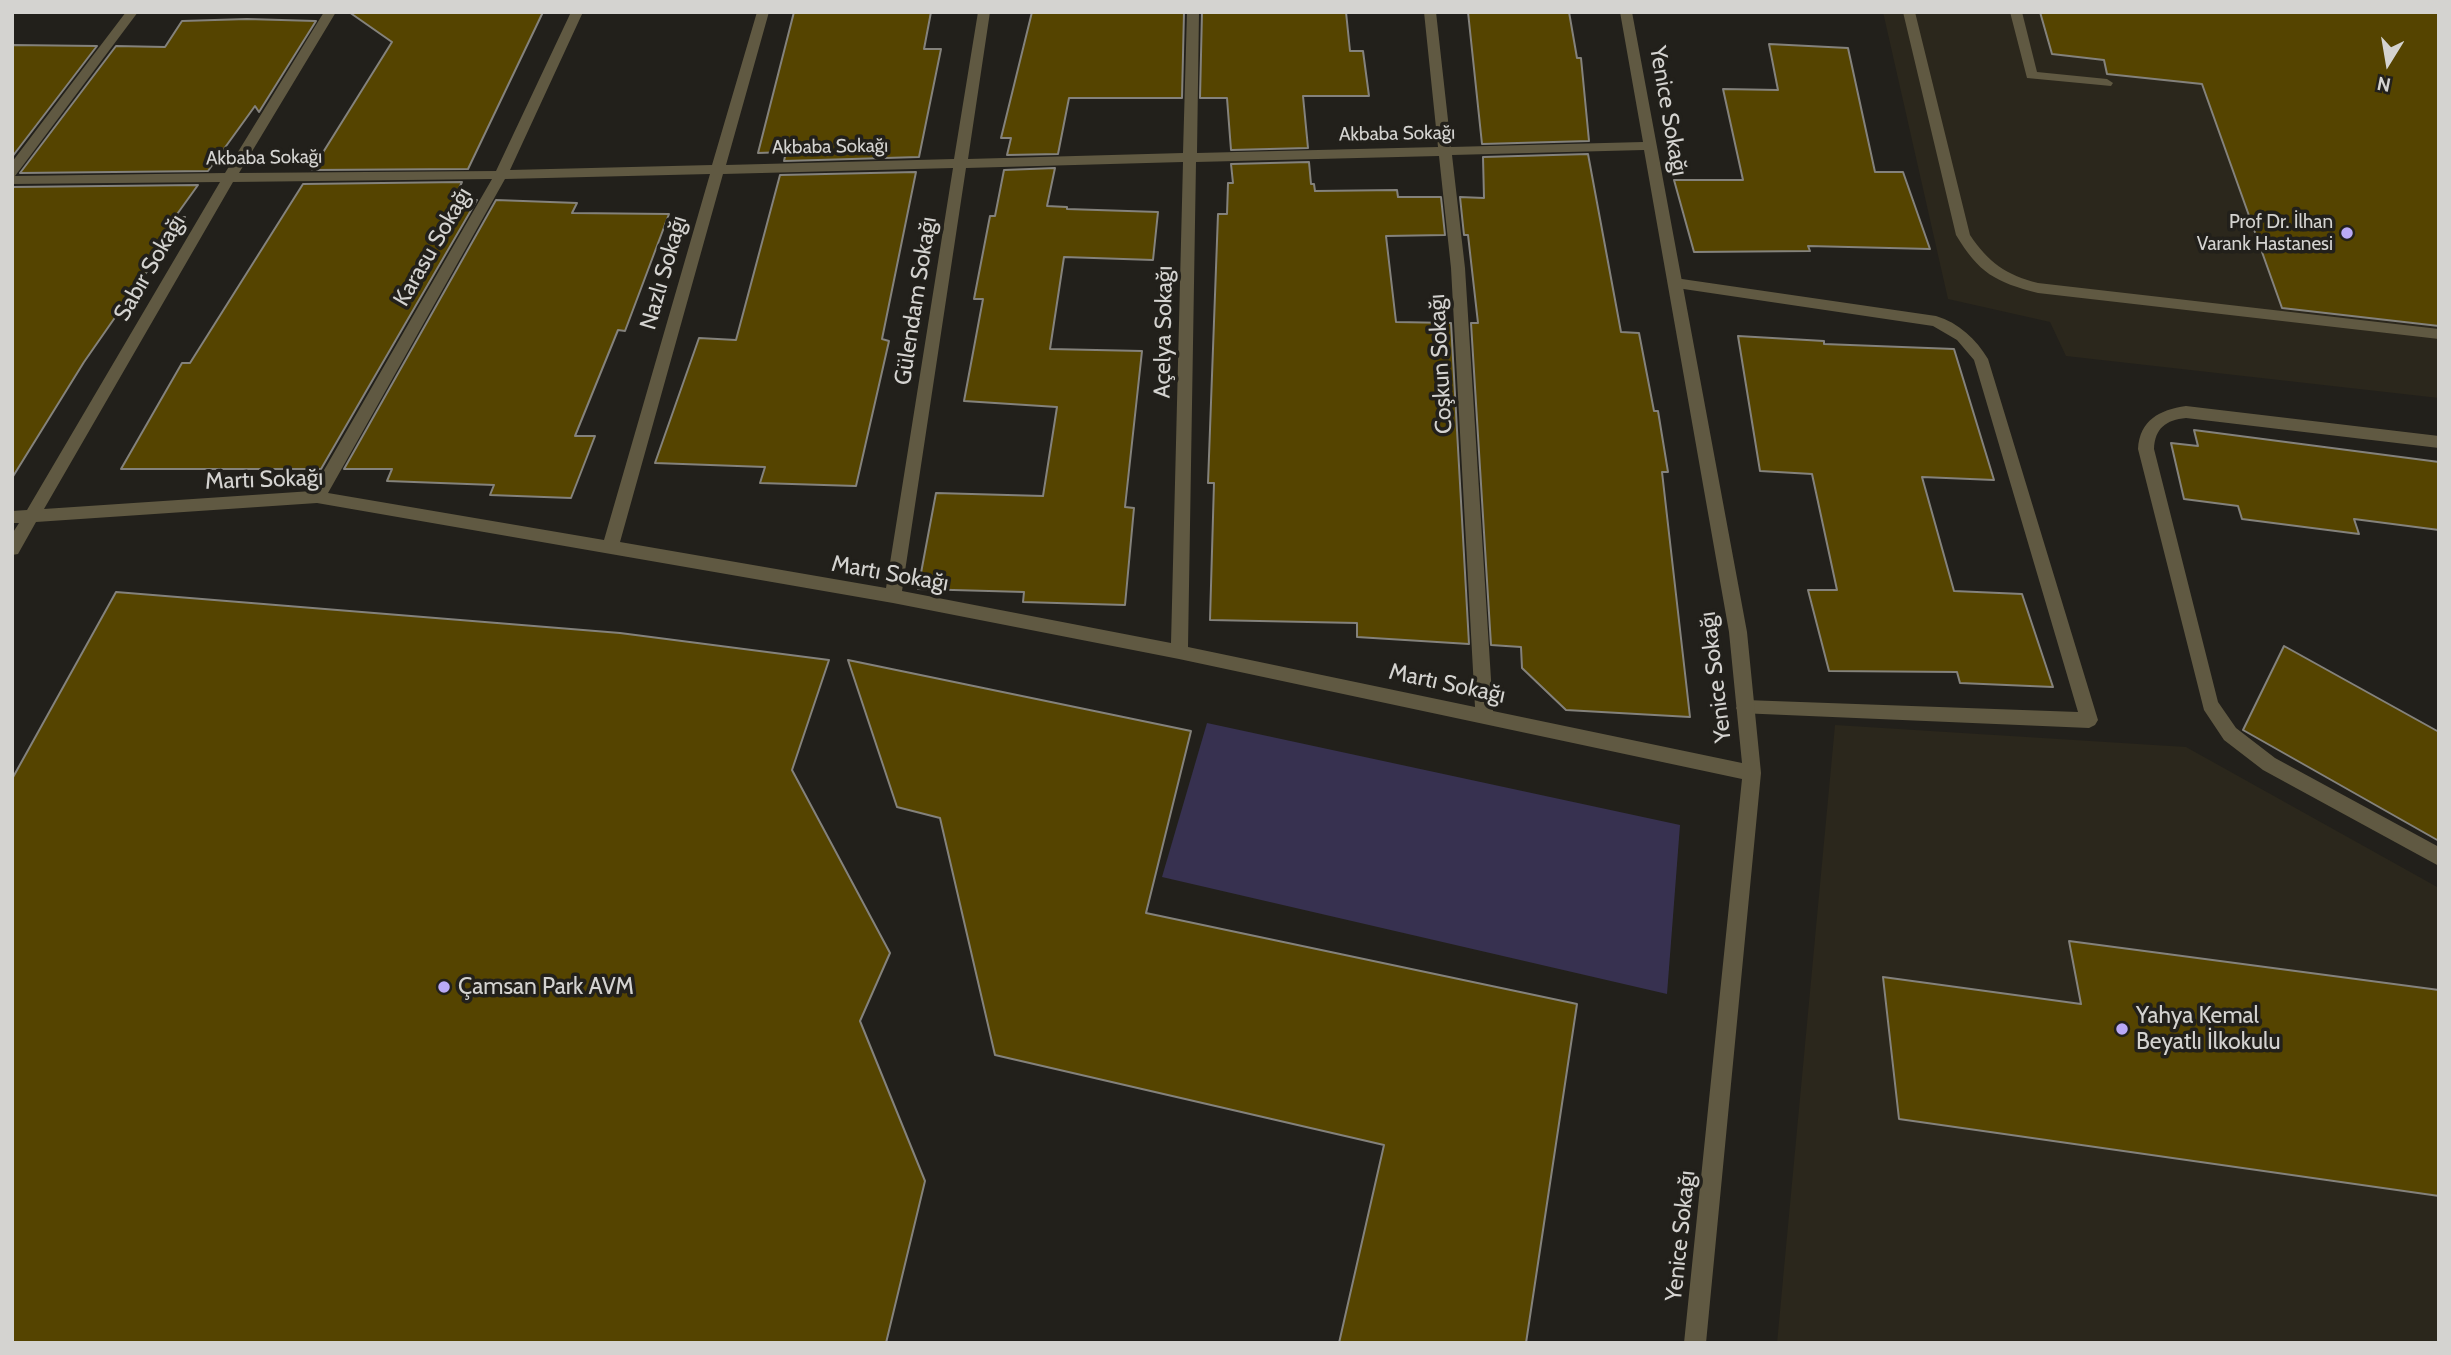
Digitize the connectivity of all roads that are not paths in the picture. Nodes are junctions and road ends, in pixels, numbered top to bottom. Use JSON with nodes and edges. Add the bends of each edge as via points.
{"nodes":[{"id":1,"x":132,"y":12,"type":"edge"},
{"id":2,"x":330,"y":12,"type":"edge"},
{"id":3,"x":577,"y":12,"type":"edge"},
{"id":4,"x":763,"y":12,"type":"edge"},
{"id":5,"x":984,"y":12,"type":"edge"},
{"id":6,"x":1193,"y":12,"type":"edge"},
{"id":7,"x":1430,"y":12,"type":"edge"},
{"id":8,"x":1626,"y":12,"type":"edge"},
{"id":9,"x":1909,"y":12,"type":"edge"},
{"id":10,"x":2016,"y":12,"type":"edge"},
{"id":11,"x":2107,"y":83,"type":"dead end"},
{"id":12,"x":1649,"y":146,"type":"junction"},
{"id":13,"x":1445,"y":152,"type":"junction"},
{"id":14,"x":1191,"y":157,"type":"junction"},
{"id":15,"x":960,"y":163,"type":"junction"},
{"id":16,"x":718,"y":169,"type":"junction"},
{"id":17,"x":12,"y":172,"type":"edge"},
{"id":18,"x":500,"y":175,"type":"junction"},
{"id":19,"x":229,"y":178,"type":"junction"},
{"id":20,"x":12,"y":180,"type":"edge"},
{"id":21,"x":1675,"y":283,"type":"junction"},
{"id":22,"x":2439,"y":334,"type":"edge"},
{"id":23,"x":2439,"y":442,"type":"edge"},
{"id":24,"x":317,"y":497,"type":"junction"},
{"id":25,"x":21,"y":517,"type":"edge"},
{"id":26,"x":610,"y":547,"type":"junction"},
{"id":27,"x":12,"y":549,"type":"edge"},
{"id":28,"x":893,"y":596,"type":"junction"},
{"id":29,"x":1179,"y":652,"type":"junction"},
{"id":30,"x":1745,"y":708,"type":"junction"},
{"id":31,"x":1483,"y":715,"type":"junction"},
{"id":32,"x":1752,"y":773,"type":"junction"},
{"id":33,"x":2439,"y":857,"type":"edge"},
{"id":34,"x":1695,"y":1343,"type":"edge"}],
"edges":[{"from":1,"to":17,"type":"street"},
{"from":2,"to":19,"type":"street","name":"Sabır Sokağı"},
{"from":3,"to":18,"type":"street","name":"Karasu Sokağı"},
{"from":4,"to":16,"type":"street","name":"Nazlı Sokağı"},
{"from":5,"to":15,"type":"street","name":"Gülendam Sokağı"},
{"from":6,"to":14,"type":"street","name":"Açelya Sokağı"},
{"from":7,"to":13,"type":"street","name":"Coşkun Sokağı"},
{"from":8,"to":12,"type":"street","name":"Yenice Sokağı"},
{"from":9,"to":22,"type":"street","via":[[1963,234],[1977,257],[2002,280],[2038,288]]},
{"from":10,"to":11,"type":"street","via":[[2031,75]]},
{"from":12,"to":13,"type":"street","name":"Akbaba Sokağı"},
{"from":12,"to":21,"type":"street","name":"Yenice Sokağı"},
{"from":13,"to":14,"type":"street","name":"Akbaba Sokağı"},
{"from":13,"to":31,"type":"street","name":"Coşkun Sokağı","via":[[1458,268]]},
{"from":14,"to":15,"type":"street","name":"Akbaba Sokağı"},
{"from":14,"to":29,"type":"street","name":"Açelya Sokağı"},
{"from":15,"to":16,"type":"street","name":"Akbaba Sokağı"},
{"from":15,"to":28,"type":"street","name":"Gülendam Sokağı"},
{"from":16,"to":18,"type":"street","name":"Akbaba Sokağı"},
{"from":16,"to":26,"type":"street","name":"Nazlı Sokağı"},
{"from":18,"to":19,"type":"street","name":"Akbaba Sokağı"},
{"from":18,"to":24,"type":"street","name":"Karasu Sokağı"},
{"from":19,"to":20,"type":"street","name":"Akbaba Sokağı"},
{"from":19,"to":25,"type":"street","name":"Sabır Sokağı"},
{"from":21,"to":30,"type":"street","name":"Yenice Sokağı","via":[[1738,632]]},
{"from":21,"to":30,"type":"street","via":[[1936,321],[1970,342],[1981,359],[2089,720]]},
{"from":23,"to":33,"type":"street","via":[[2186,412],[2160,418],[2145,436],[2210,705],[2218,719],[2269,764]]},
{"from":24,"to":25,"type":"street","name":"Martı Sokağı"},
{"from":24,"to":26,"type":"street","name":"Martı Sokağı"},
{"from":25,"to":27,"type":"street","name":"Sabır Sokağı"},
{"from":26,"to":28,"type":"street","name":"Martı Sokağı"},
{"from":28,"to":29,"type":"street","name":"Martı Sokağı"},
{"from":29,"to":31,"type":"street","name":"Martı Sokağı"},
{"from":30,"to":32,"type":"street","name":"Yenice Sokağı"},
{"from":31,"to":32,"type":"street","name":"Martı Sokağı"},
{"from":32,"to":34,"type":"street","name":"Yenice Sokağı"}]}
